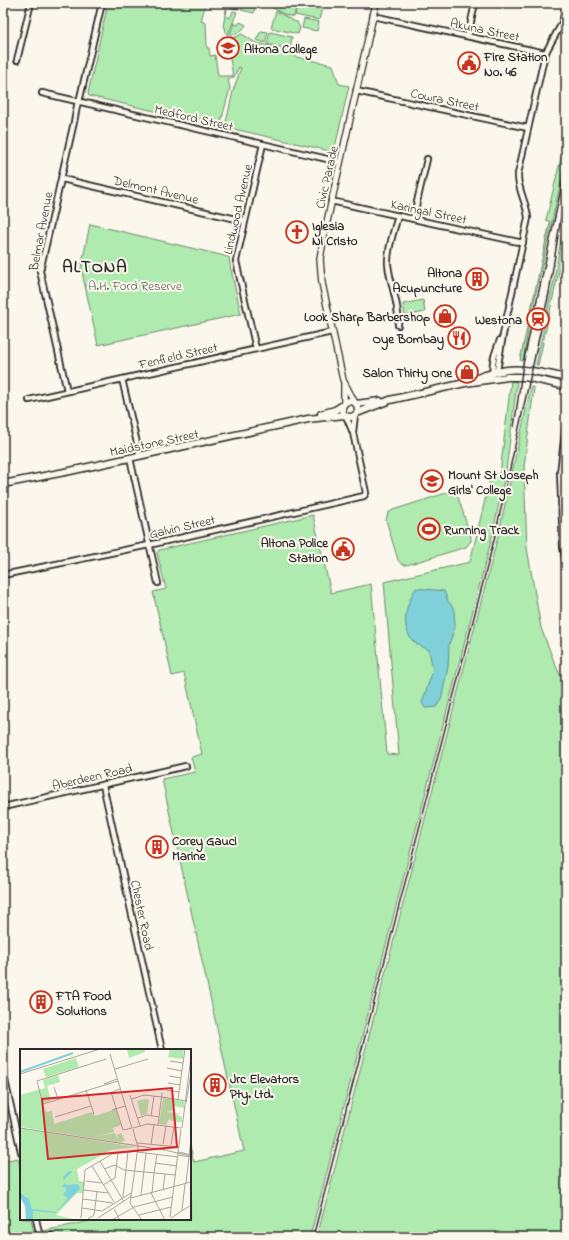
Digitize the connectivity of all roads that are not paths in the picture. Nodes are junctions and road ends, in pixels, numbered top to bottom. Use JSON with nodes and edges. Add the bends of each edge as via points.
{"nodes":[{"id":1,"x":31,"y":3,"type":"edge"},
{"id":2,"x":102,"y":3,"type":"edge"},
{"id":3,"x":376,"y":3,"type":"edge"},
{"id":4,"x":475,"y":3,"type":"edge"},
{"id":5,"x":566,"y":6,"type":"edge"},
{"id":6,"x":373,"y":16,"type":"junction"},
{"id":7,"x":468,"y":36,"type":"junction"},
{"id":8,"x":545,"y":53,"type":"junction"},
{"id":9,"x":17,"y":60,"type":"dead end"},
{"id":10,"x":356,"y":91,"type":"junction"},
{"id":11,"x":42,"y":93,"type":"dead end"},
{"id":12,"x":79,"y":102,"type":"junction"},
{"id":13,"x":528,"y":128,"type":"junction"},
{"id":14,"x":263,"y":144,"type":"junction"},
{"id":15,"x":427,"y":159,"type":"dead end"},
{"id":16,"x":340,"y":162,"type":"junction"},
{"id":17,"x":62,"y":179,"type":"junction"},
{"id":18,"x":331,"y":201,"type":"junction"},
{"id":19,"x":398,"y":216,"type":"junction"},
{"id":20,"x":413,"y":219,"type":"junction"},
{"id":21,"x":245,"y":221,"type":"junction"},
{"id":22,"x":523,"y":243,"type":"junction"},
{"id":23,"x":398,"y":325,"type":"dead end"},
{"id":24,"x":332,"y":332,"type":"junction"},
{"id":25,"x":256,"y":349,"type":"junction"},
{"id":26,"x":495,"y":372,"type":"junction"},
{"id":27,"x":566,"y":378,"type":"edge"},
{"id":28,"x":122,"y":379,"type":"junction"},
{"id":29,"x":496,"y":379,"type":"junction"},
{"id":30,"x":344,"y":380,"type":"junction"},
{"id":31,"x":465,"y":383,"type":"junction"},
{"id":32,"x":566,"y":386,"type":"edge"},
{"id":33,"x":67,"y":391,"type":"junction"},
{"id":34,"x":30,"y":400,"type":"dead end"},
{"id":35,"x":390,"y":400,"type":"junction"},
{"id":36,"x":355,"y":403,"type":"junction"},
{"id":37,"x":343,"y":404,"type":"junction"},
{"id":38,"x":356,"y":414,"type":"junction"},
{"id":39,"x":345,"y":416,"type":"junction"},
{"id":40,"x":308,"y":419,"type":"junction"},
{"id":41,"x":566,"y":424,"type":"edge"},
{"id":42,"x":352,"y":433,"type":"junction"},
{"id":43,"x":140,"y":456,"type":"junction"},
{"id":44,"x":130,"y":458,"type":"junction"},
{"id":45,"x":560,"y":474,"type":"junction"},
{"id":46,"x":566,"y":474,"type":"edge"},
{"id":47,"x":3,"y":484,"type":"edge"},
{"id":48,"x":149,"y":545,"type":"junction"},
{"id":49,"x":566,"y":565,"type":"edge"},
{"id":50,"x":3,"y":575,"type":"edge"},
{"id":51,"x":158,"y":583,"type":"dead end"},
{"id":52,"x":186,"y":766,"type":"dead end"},
{"id":53,"x":103,"y":785,"type":"junction"},
{"id":54,"x":3,"y":807,"type":"edge"},
{"id":55,"x":162,"y":1049,"type":"edge"},
{"id":56,"x":3,"y":1071,"type":"edge"},
{"id":57,"x":6,"y":1095,"type":"edge"},
{"id":58,"x":20,"y":1148,"type":"edge"},
{"id":59,"x":36,"y":1220,"type":"edge"},
{"id":60,"x":40,"y":1237,"type":"edge"}],
"edges":[{"from":1,"to":9,"type":"street"},
{"from":2,"to":12,"type":"street","name":"Belmar Avenue"},
{"from":3,"to":6,"type":"street","name":"Civic Parade"},
{"from":4,"to":7,"type":"street"},
{"from":5,"to":8,"type":"street","via":[[562,23]]},
{"from":6,"to":7,"type":"street","name":"Akuna Street"},
{"from":6,"to":10,"type":"street","name":"Civic Parade"},
{"from":7,"to":8,"type":"street","name":"Akuna Street"},
{"from":8,"to":13,"type":"street"},
{"from":10,"to":13,"type":"street","name":"Cowra Street"},
{"from":10,"to":16,"type":"street","name":"Civic Parade"},
{"from":11,"to":12,"type":"street","name":"Medford Street"},
{"from":12,"to":14,"type":"street","name":"Medford Street"},
{"from":12,"to":17,"type":"street","name":"Belmar Avenue"},
{"from":13,"to":22,"type":"street","via":[[518,177],[528,214]]},
{"from":14,"to":16,"type":"street","name":"Medford Street"},
{"from":14,"to":21,"type":"street","name":"Lindwood Avenue"},
{"from":15,"to":20,"type":"street"},
{"from":16,"to":18,"type":"street","name":"Civic Parade"},
{"from":17,"to":21,"type":"street","name":"Delmont Avenue"},
{"from":17,"to":33,"type":"street","name":"Belmar Avenue","via":[[40,271]]},
{"from":18,"to":19,"type":"street","name":"Karingal Street"},
{"from":18,"to":24,"type":"street","name":"Civic Parade","via":[[320,267]]},
{"from":19,"to":20,"type":"street","name":"Karingal Street"},
{"from":19,"to":23,"type":"street","via":[[388,261],[398,310]]},
{"from":20,"to":22,"type":"street","name":"Karingal Street"},
{"from":21,"to":25,"type":"street","name":"Lindwood Avenue","via":[[236,261]]},
{"from":22,"to":26,"type":"street","via":[[503,335],[496,352],[493,366]]},
{"from":24,"to":25,"type":"street","name":"Fenfield Street"},
{"from":24,"to":30,"type":"street","name":"Civic Parade"},
{"from":25,"to":28,"type":"street","name":"Fenfield Street"},
{"from":26,"to":27,"type":"main road","via":[[532,370]]},
{"from":26,"to":29,"type":"main road"},
{"from":26,"to":31,"type":"main road"},
{"from":28,"to":33,"type":"street","name":"Fenfield Street"},
{"from":28,"to":43,"type":"street"},
{"from":29,"to":31,"type":"main road"},
{"from":29,"to":32,"type":"main road","via":[[526,377]]},
{"from":30,"to":36,"type":"street","name":"Civic Parade"},
{"from":30,"to":37,"type":"street","name":"Civic Parade"},
{"from":31,"to":35,"type":"main road"},
{"from":33,"to":34,"type":"street","name":"Fenfield Street"},
{"from":35,"to":36,"type":"main road"},
{"from":35,"to":38,"type":"main road"},
{"from":36,"to":37,"type":"main road","via":[[350,401]]},
{"from":36,"to":38,"type":"main road","via":[[358,408]]},
{"from":37,"to":39,"type":"main road"},
{"from":37,"to":40,"type":"main road","name":"Maidstone Street","via":[[335,410]]},
{"from":38,"to":39,"type":"main road","via":[[351,417]]},
{"from":38,"to":42,"type":"street"},
{"from":39,"to":40,"type":"main road","name":"Maidstone Street"},
{"from":39,"to":42,"type":"street"},
{"from":40,"to":43,"type":"main road","name":"Maidstone Street"},
{"from":41,"to":45,"type":"street"},
{"from":42,"to":48,"type":"street","name":"Galvin Street","via":[[365,488],[365,495],[362,497]]},
{"from":43,"to":44,"type":"main road","name":"Maidstone Street"},
{"from":44,"to":47,"type":"main road","name":"Maidstone Street"},
{"from":44,"to":48,"type":"street"},
{"from":45,"to":46,"type":"street"},
{"from":45,"to":49,"type":"street","via":[[562,547]]},
{"from":48,"to":50,"type":"street","name":"Galvin Street"},
{"from":48,"to":51,"type":"street"},
{"from":52,"to":53,"type":"street","name":"Aberdeen Road"},
{"from":53,"to":54,"type":"street","name":"Aberdeen Road"},
{"from":53,"to":55,"type":"street","name":"Chester Road"},
{"from":56,"to":57,"type":"street"},
{"from":57,"to":58,"type":"street"},
{"from":59,"to":60,"type":"street"}]}
